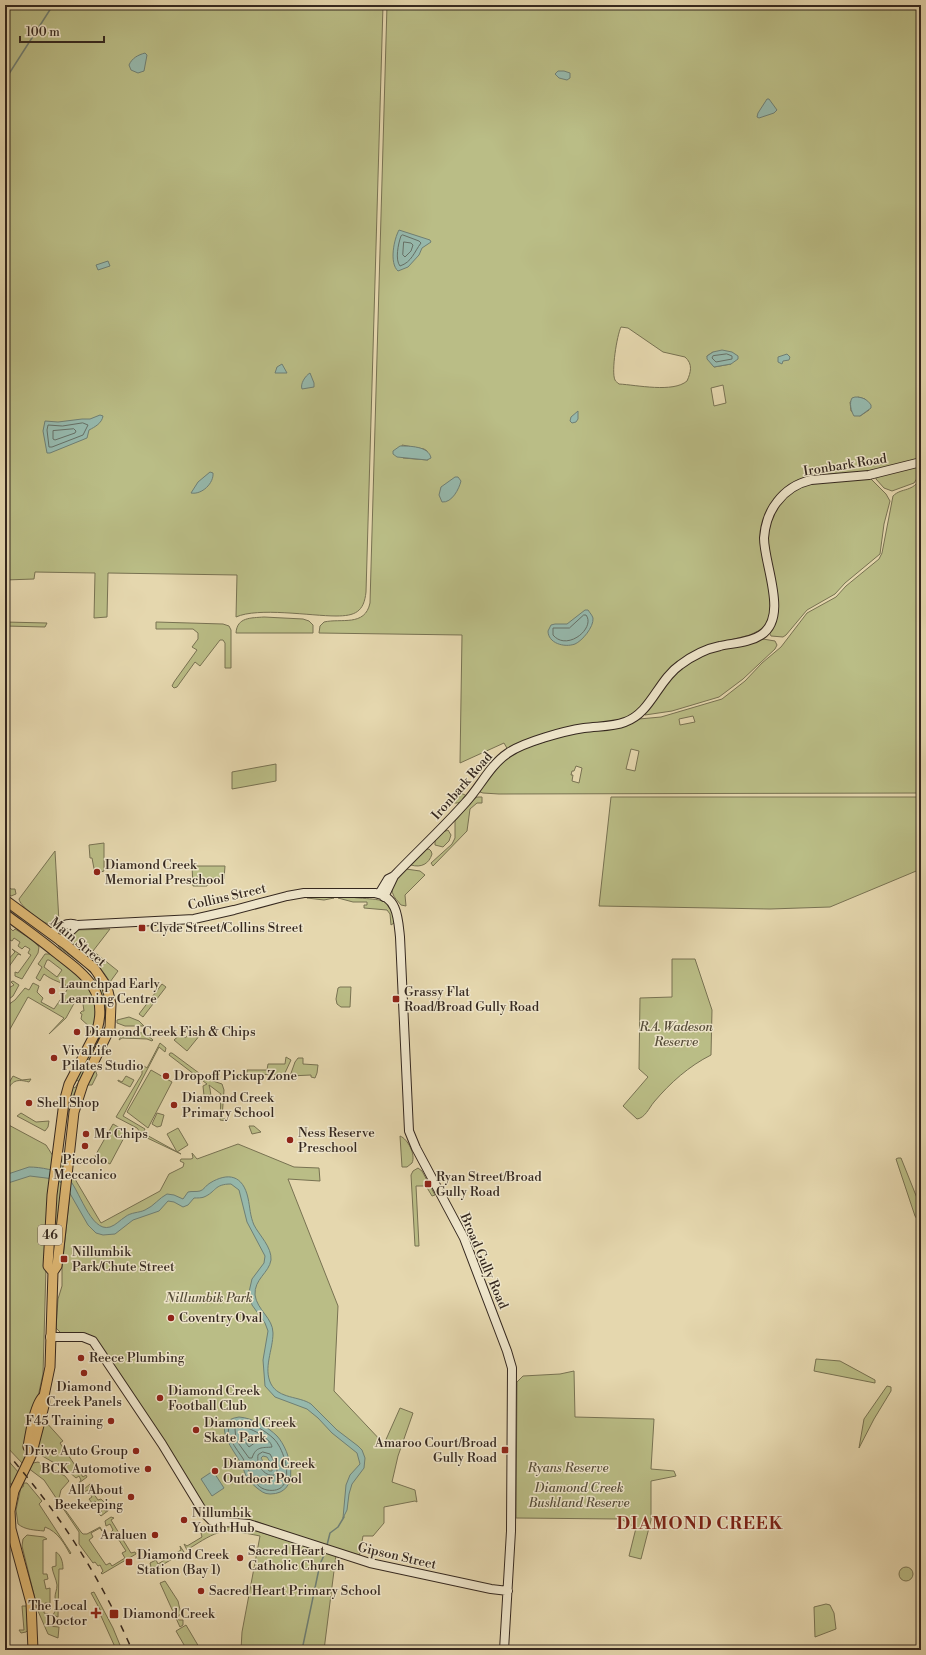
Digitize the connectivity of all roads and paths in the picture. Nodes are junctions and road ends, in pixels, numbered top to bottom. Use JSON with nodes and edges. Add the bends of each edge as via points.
{"nodes":[{"id":1,"x":921,"y":462,"type":"edge"},
{"id":2,"x":381,"y":895,"type":"junction"},
{"id":3,"x":5,"y":900,"type":"edge"},
{"id":4,"x":5,"y":914,"type":"edge"},
{"id":5,"x":77,"y":925,"type":"junction"},
{"id":6,"x":51,"y":934,"type":"junction"},
{"id":7,"x":60,"y":941,"type":"junction"},
{"id":8,"x":47,"y":946,"type":"junction"},
{"id":9,"x":112,"y":1018,"type":"junction"},
{"id":10,"x":99,"y":1022,"type":"junction"},
{"id":11,"x":110,"y":1028,"type":"junction"},
{"id":12,"x":59,"y":1142,"type":"junction"},
{"id":13,"x":70,"y":1145,"type":"junction"},
{"id":14,"x":52,"y":1272,"type":"junction"},
{"id":15,"x":50,"y":1337,"type":"junction"},
{"id":16,"x":508,"y":1591,"type":"junction"},
{"id":17,"x":33,"y":1650,"type":"edge"},
{"id":18,"x":504,"y":1650,"type":"edge"}],
"edges":[{"from":1,"to":2,"type":"street","name":"Ironbark Road","via":[[862,476],[811,480],[790,489],[774,505],[765,528],[765,548],[774,608],[771,623],[764,632],[751,640],[711,648],[681,664],[666,678],[643,709],[630,720],[614,725],[571,730],[521,746],[508,753],[496,764],[458,812],[394,876]]},
{"from":2,"to":5,"type":"street","name":"Collins Street","via":[[361,892],[304,893],[194,919]]},
{"from":2,"to":16,"type":"street","name":"Broad Gully Road","via":[[394,905],[398,916],[409,1131],[464,1238],[512,1368]]},
{"from":3,"to":6,"type":"main road","name":"Main Street","number":"46"},
{"from":4,"to":8,"type":"main road","name":"Main Street","number":"46"},
{"from":5,"to":6,"type":"street","name":"Collins Street","via":[[63,925]]},
{"from":5,"to":7,"type":"street"},
{"from":6,"to":7,"type":"main road","name":"Main Street","number":"46"},
{"from":6,"to":8,"type":"main road"},
{"from":7,"to":8,"type":"main road"},
{"from":7,"to":9,"type":"main road","name":"Main Street","number":"46","via":[[94,968],[103,979],[110,997]]},
{"from":8,"to":10,"type":"main road","name":"Main Street","number":"46","via":[[86,976],[98,1000]]},
{"from":9,"to":10,"type":"main road"},
{"from":9,"to":11,"type":"main road","number":"46"},
{"from":10,"to":11,"type":"main road"},
{"from":10,"to":12,"type":"main road","number":"46","via":[[95,1035],[68,1086]]},
{"from":11,"to":13,"type":"main road","number":"46","via":[[77,1100]]},
{"from":12,"to":13,"type":"main road"},
{"from":12,"to":14,"type":"main road","number":"46","via":[[52,1196],[48,1266]]},
{"from":13,"to":14,"type":"main road","number":"46","via":[[57,1266]]},
{"from":14,"to":15,"type":"main road","number":"46"},
{"from":15,"to":16,"type":"street","name":"Gipson Street","via":[[83,1336],[93,1341],[212,1521],[262,1527],[381,1566]]},
{"from":15,"to":17,"type":"main road","number":"46","via":[[50,1372],[44,1396],[35,1414],[24,1470],[12,1496],[10,1517],[32,1603]]},
{"from":16,"to":18,"type":"street","name":"Broad Gully Road"}]}
